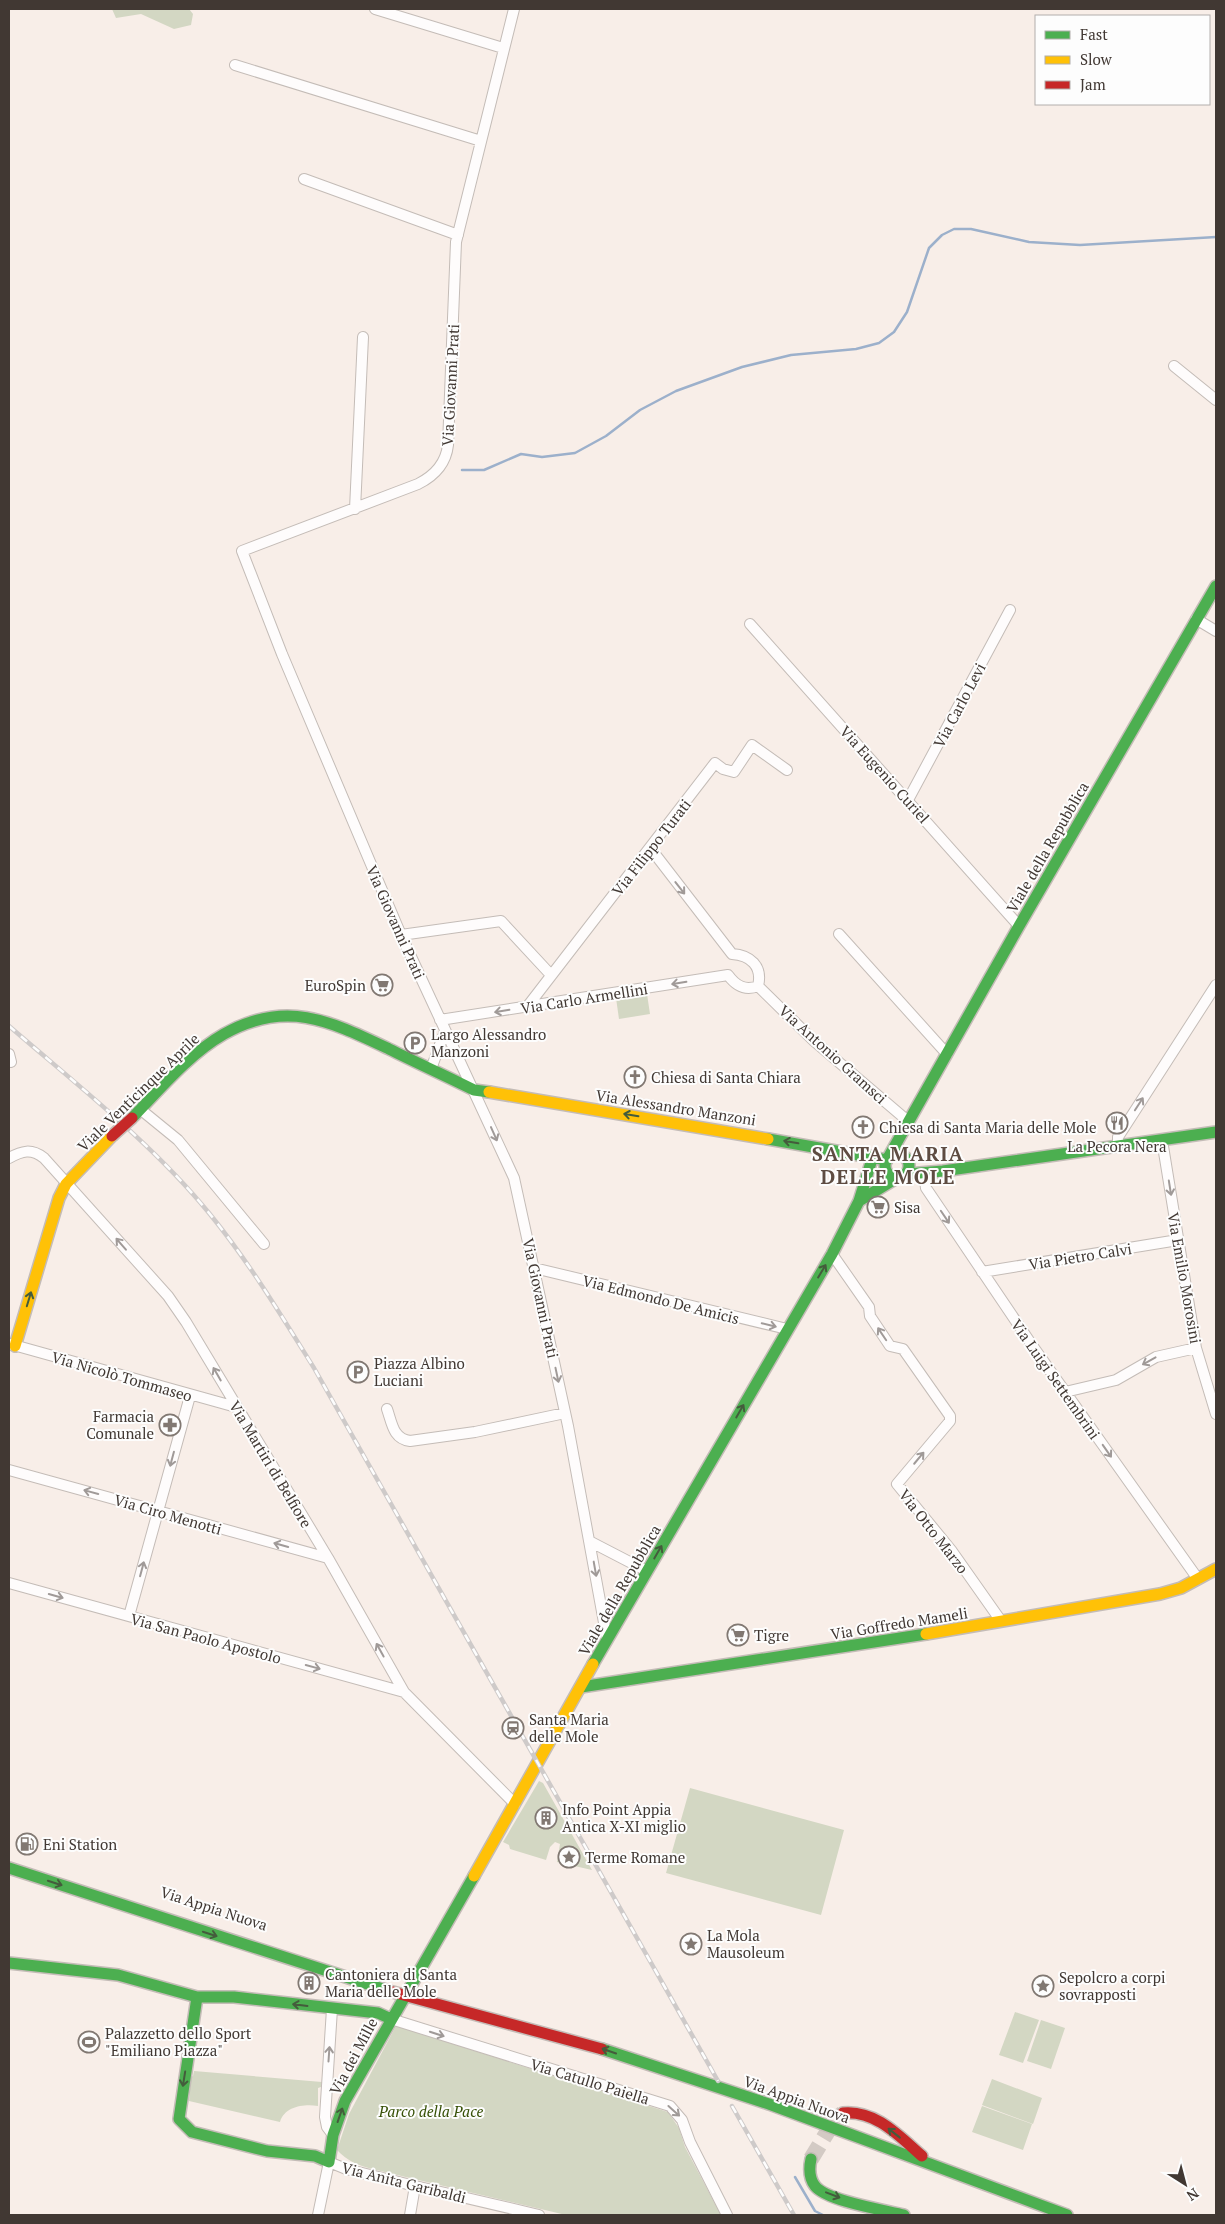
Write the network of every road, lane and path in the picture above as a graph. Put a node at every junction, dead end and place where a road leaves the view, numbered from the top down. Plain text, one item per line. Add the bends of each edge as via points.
1 (375, 9) edge
2 (514, 9) edge
3 (503, 48) junction
4 (235, 65) dead end
5 (481, 140) junction
6 (304, 179) dead end
7 (458, 235) junction
8 (363, 337) dead end
9 (1174, 366) dead end
10 (1216, 400) edge
11 (355, 509) junction
12 (1216, 586) edge
13 (1010, 610) dead end
14 (1196, 619) junction
15 (750, 624) dead end
16 (1216, 631) edge
17 (787, 770) dead end
18 (908, 800) junction
19 (650, 849) junction
20 (1019, 926) junction
21 (839, 934) dead end
22 (401, 935) junction
23 (551, 975) junction
24 (1216, 985) edge
25 (758, 986) junction
26 (527, 1007) junction
27 (440, 1020) junction
28 (445, 1031) junction
29 (947, 1054) junction
30 (431, 1069) junction
31 (474, 1090) junction
32 (140, 1109) junction
33 (908, 1124) junction
34 (1216, 1132) edge
35 (1162, 1140) junction
36 (1118, 1146) junction
37 (873, 1156) junction
38 (9, 1158) edge
39 (906, 1158) junction
40 (888, 1159) junction
41 (908, 1174) junction
42 (924, 1174) junction
43 (895, 1179) junction
44 (66, 1184) junction
45 (859, 1201) junction
46 (1178, 1240) junction
47 (264, 1244) dead end
48 (832, 1254) junction
49 (534, 1268) junction
50 (982, 1272) junction
51 (787, 1329) junction
52 (12, 1345) edge
53 (1196, 1348) junction
54 (1066, 1392) junction
55 (190, 1396) junction
56 (236, 1407) junction
57 (387, 1409) dead end
58 (565, 1413) junction
59 (1216, 1414) edge
60 (9, 1470) edge
61 (158, 1511) junction
62 (590, 1542) junction
63 (328, 1558) junction
64 (1216, 1569) edge
65 (647, 1572) junction
66 (1198, 1579) junction
67 (9, 1582) edge
68 (129, 1616) junction
69 (1000, 1621) junction
70 (608, 1639) junction
71 (581, 1687) junction
72 (404, 1692) junction
73 (514, 1804) junction
74 (9, 1856) edge
75 (9, 1868) edge
76 (9, 1963) edge
77 (406, 1994) junction
78 (197, 1997) junction
79 (332, 2009) junction
80 (378, 2013) junction
81 (390, 2019) junction
82 (512, 2024) junction
83 (843, 2113) dead end
84 (333, 2135) junction
85 (304, 2154) junction
86 (811, 2159) tunnel mouth
87 (329, 2162) junction
88 (931, 2164) junction
89 (415, 2186) junction
90 (500, 2211) edge
91 (318, 2215) edge
92 (410, 2215) edge
93 (539, 2215) edge
94 (727, 2215) edge
95 (904, 2215) edge
96 (1039, 2215) edge
97 (1066, 2215) edge

1 - 3 street
2 - 3 street, Via Giovanni Prati
3 - 5 street, Via Giovanni Prati
4 - 5 street
5 - 7 street, Via Giovanni Prati
6 - 7 street
7 - 11 street, Via Giovanni Prati via 445,457 428,479
8 - 11 street
9 - 10 street
11 - 22 street, Via Giovanni Prati via 242,551
12 - 14 street, Viale della Repubblica
13 - 18 street, Via Carlo Levi
14 - 16 street
14 - 20 street, Viale della Repubblica
15 - 18 street, Via Eugenio Curiel
17 - 19 street, Via Filippo Turati via 752,745 734,772 723,770 716,763
18 - 20 street, Via Eugenio Curiel
19 - 23 street, Via Filippo Turati
19 -> 25 street via 732,954 753,961 760,972
20 - 29 street, Viale della Repubblica
21 - 29 street
22 - 23 street via 502,921
22 - 27 street, Via Giovanni Prati
23 - 26 street, Via Filippo Turati
36 -> 24 street via 1118,1137
25 -> 26 street, Via Carlo Armellini via 741,987 728,975
25 - 33 street, Via Antonio Gramsci via 814,1041
26 -> 27 street, Via Carlo Armellini
27 - 28 street, Via Giovanni Prati
28 - 30 street
28 - 31 street, Via Giovanni Prati
29 - 33 street, Viale della Repubblica
30 - 31 street
30 - 32 street, Viale Venticinque Aprile via 319,1017 300,1014 278,1016 239,1026 207,1044
37 -> 31 street, Via Alessandro Manzoni
31 -> 49 street, Via Giovanni Prati via 514,1178
32 - 44 street, Viale Venticinque Aprile, bridge
32 - 47 street via 178,1140
33 - 39 street
33 - 40 street, Viale della Repubblica
34 - 35 street
35 - 36 street
35 -> 46 street, Via Emilio Morosini
36 - 42 street
37 - 40 street, Via Alessandro Manzoni
37 - 45 street, Viale della Repubblica
38 - 44 street, Via Martiri di Belfiore via 27,1150 38,1153
39 - 40 street via 900,1154
39 - 41 street via 910,1165
40 - 43 street via 886,1171
41 - 42 street
41 - 43 street
42 -> 50 street, Via Luigi Settembrini via 926,1188
43 - 45 street
52 -> 44 street
56 -> 44 street, Via Martiri di Belfiore via 168,1296
45 - 48 street, Viale della Repubblica
46 - 50 street, Via Pietro Calvi
46 - 53 street, Via Emilio Morosini
51 -> 48 street, Viale della Repubblica
69 -> 48 street, Via Otto Marzo via 951,1550 897,1484 950,1421 950,1416 903,1349 890,1346 870,1316 869,1306
49 -> 51 street, Via Edmondo De Amicis
49 -> 58 street, Via Giovanni Prati
50 - 54 street, Via Luigi Settembrini
65 -> 51 street, Viale della Repubblica
52 - 55 street, Via Nicolò Tommaseo
53 -> 54 street via 1156,1357 1116,1380
53 - 59 street, Via Emilio Morosini
54 -> 66 street, Via Luigi Settembrini
55 - 56 street, Via Nicolò Tommaseo
55 -> 61 street
56 - 63 street, Via Martiri di Belfiore
57 - 58 street via 402,1440 475,1432
58 - 62 street, Via Giovanni Prati
61 -> 60 street, Via Ciro Menotti
63 -> 61 street, Via Ciro Menotti
68 -> 61 street
62 - 65 street
62 -> 70 street, Via Giovanni Prati
72 -> 63 street, Via Martiri di Belfiore
64 - 66 street, Via Goffredo Mameli
65 - 70 street, Viale della Repubblica
66 - 69 street, Via Goffredo Mameli via 1170,1592
67 -> 68 street, Via San Paolo Apostolo
68 -> 72 street, Via San Paolo Apostolo
69 - 71 street, Via Goffredo Mameli
70 - 71 street, Viale della Repubblica
71 - 73 street, Viale della Repubblica
72 - 73 street, Via Martiri di Belfiore
73 - 77 street, Viale della Repubblica
74 - 77 street, Via Appia Nuova via 373,1975
75 -> 77 street, Via Appia Nuova via 368,1986
76 - 78 street via 118,1974
77 - 80 street
77 - 81 street, Via dei Mille
77 - 82 street, Via Appia Nuova
79 -> 78 street via 234,1997
78 -> 85 street via 179,2119 192,2132 267,2151
79 - 80 street
84 -> 79 street, Via dei Mille via 326,2126 325,2117
80 - 81 street
84 -> 81 street, Via dei Mille via 351,2087
81 -> 94 street, Via Catullo Paiella via 670,2106 682,2120
88 -> 82 street, Via Appia Nuova via 768,2104 609,2051
82 - 96 street, Via Appia Nuova via 597,2057 765,2111
88 -> 83 street via 892,2131 868,2116 853,2111
84 - 85 street
84 - 87 street, Via dei Mille
85 - 87 street
86 -> 95 street via 808,2171 816,2187 832,2196
87 - 89 street, Via Anita Garibaldi
87 - 91 street, Via dei Mille
88 - 97 street, Via Appia Nuova
89 - 90 street, Via Anita Garibaldi
89 - 92 street
90 - 93 street, Via Anita Garibaldi

